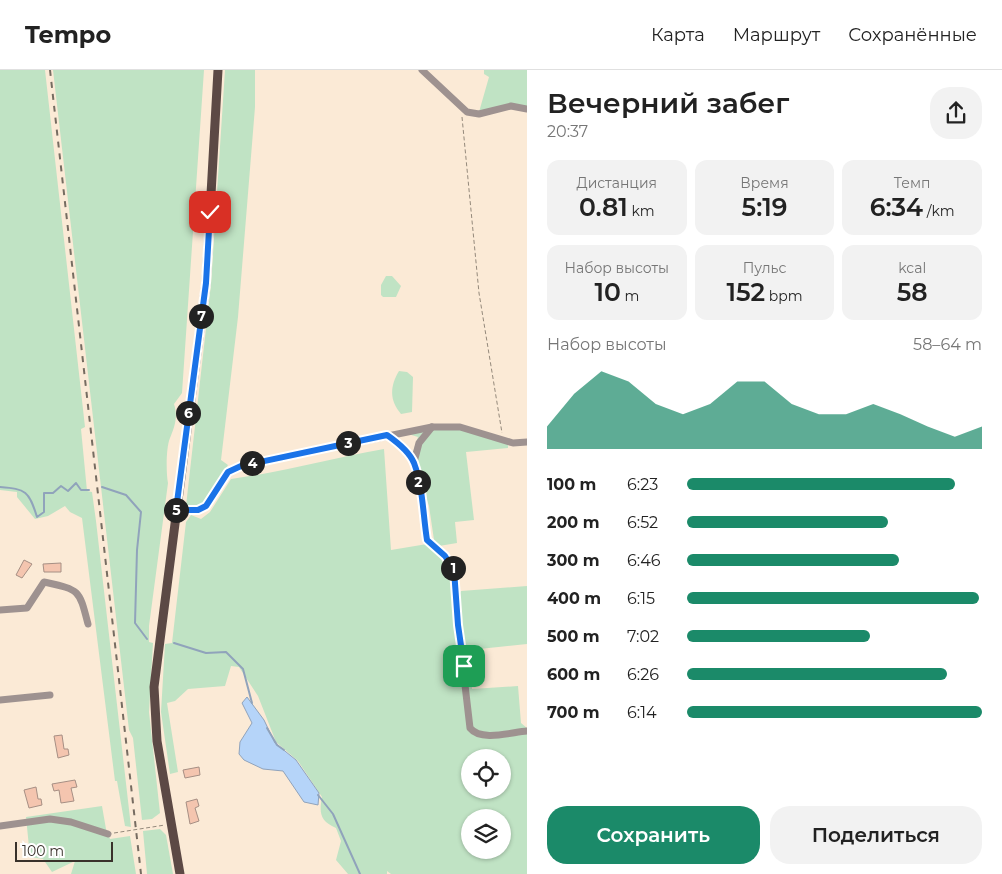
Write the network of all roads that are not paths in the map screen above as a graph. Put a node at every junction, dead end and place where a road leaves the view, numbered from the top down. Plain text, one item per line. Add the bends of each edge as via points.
1 (218, 70) edge
2 (422, 70) edge
3 (527, 109) edge
4 (432, 426) junction
5 (387, 435) junction
6 (527, 442) edge
7 (414, 462) junction
8 (176, 510) junction
9 (0, 610) edge
10 (88, 624) dead end
11 (50, 695) dead end
12 (0, 700) edge
13 (527, 731) edge
14 (0, 826) edge
15 (108, 834) road end
16 (180, 874) edge

1 - 8 main road via 206,283
2 - 3 street via 461,109 479,114 511,106
4 - 5 street
4 - 6 street via 460,427 513,443
4 - 7 street via 419,443
5 - 7 street
5 - 8 street via 241,466 228,472 206,506 198,510
7 - 13 street via 427,540 445,556 454,570 470,728 482,735
8 - 16 main road via 154,686 157,741
9 - 10 street via 27,608 44,582 70,588 81,595
11 - 12 street
14 - 15 street via 50,820 71,822

